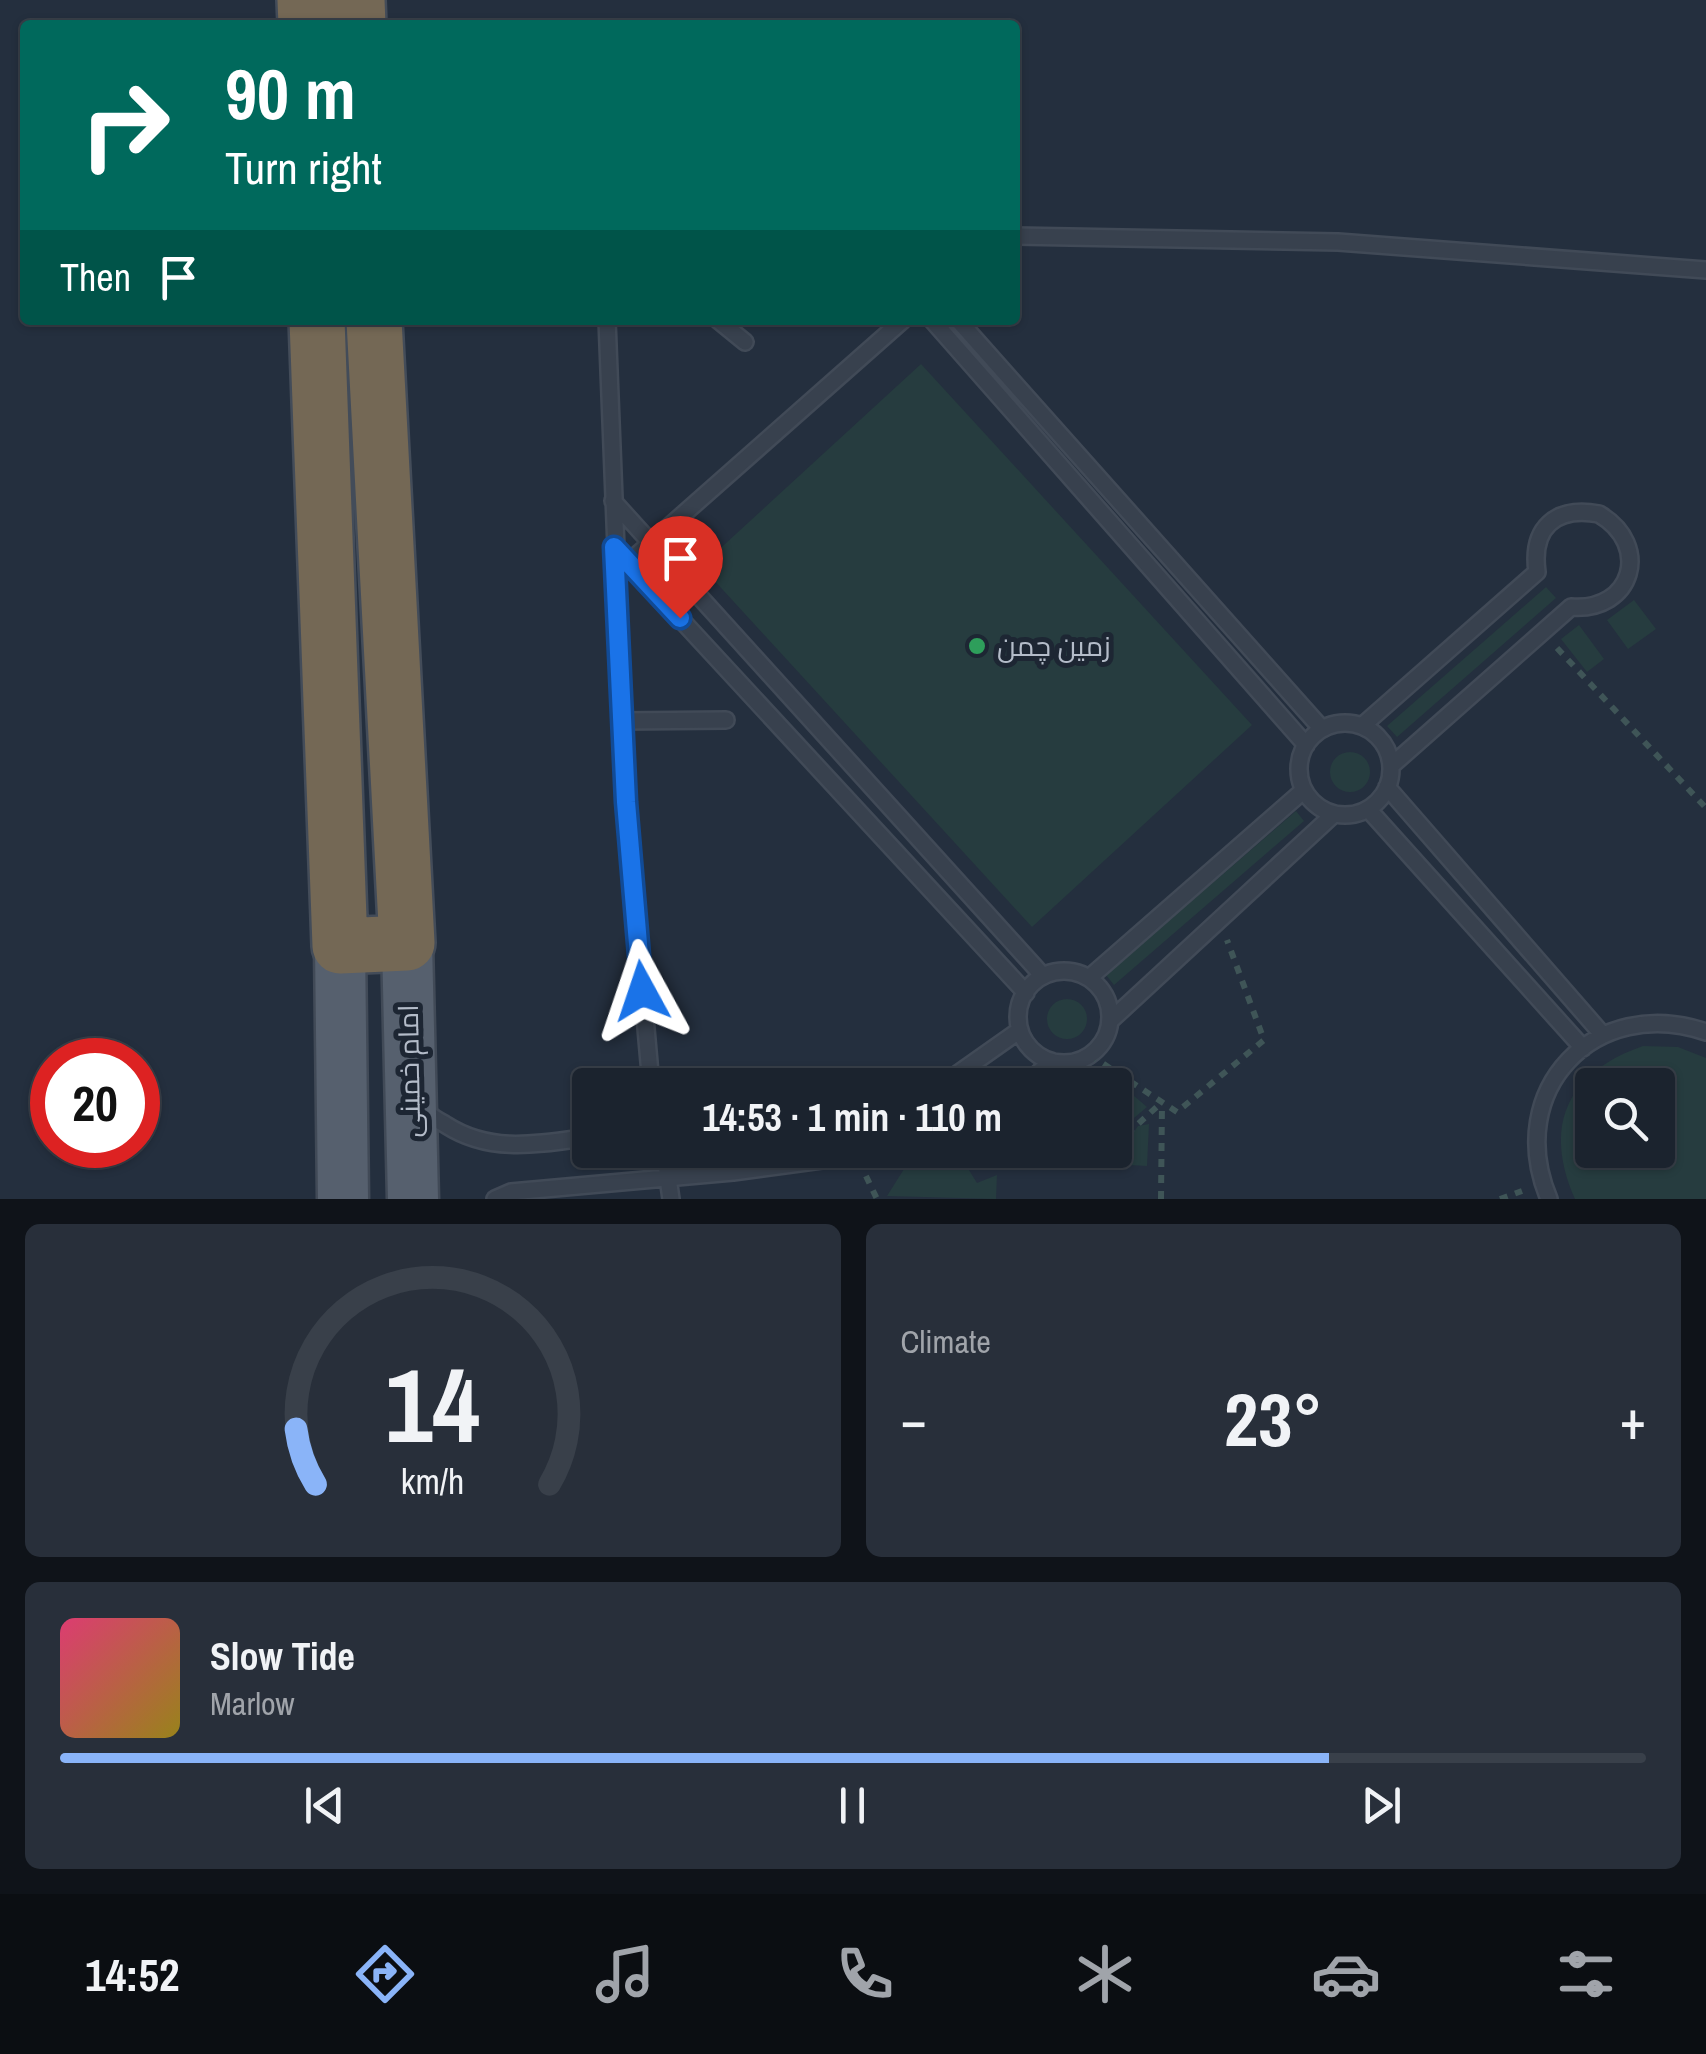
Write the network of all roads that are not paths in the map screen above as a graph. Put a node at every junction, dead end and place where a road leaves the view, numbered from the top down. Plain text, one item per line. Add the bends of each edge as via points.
1 (1020, 236) edge
2 (1706, 270) edge
3 (317, 325) edge
4 (374, 325) edge
5 (607, 325) edge
6 (724, 325) edge
7 (898, 325) edge
8 (936, 325) edge
9 (962, 325) edge
10 (745, 342) dead end
11 (613, 501) junction
12 (1122, 504) junction
13 (1106, 518) junction
14 (651, 543) junction
15 (614, 547) junction
16 (628, 562) junction
17 (1242, 639) junction
18 (1226, 654) junction
19 (726, 720) dead end
20 (622, 721) junction
21 (1362, 726) junction
22 (1322, 729) junction
23 (829, 736) junction
24 (1306, 745) junction
25 (808, 758) junction
26 (1391, 766) junction
27 (1386, 787) junction
28 (1304, 790) junction
29 (1368, 809) junction
30 (1334, 814) junction
31 (930, 846) junction
32 (910, 866) junction
33 (407, 943) junction
34 (340, 946) junction
35 (1043, 976) junction
36 (1089, 978) junction
37 (1026, 992) junction
38 (1110, 1021) junction
39 (1020, 1030) junction
40 (1706, 1032) edge
41 (1602, 1034) junction
42 (1583, 1048) junction
43 (1051, 1062) junction
44 (650, 1068) edge
45 (966, 1068) edge
46 (1044, 1068) edge
47 (408, 1069) junction
48 (572, 1139) edge
49 (667, 1168) edge
50 (733, 1168) edge
51 (763, 1168) edge
52 (734, 1172) junction
53 (669, 1178) junction
54 (342, 1199) edge
55 (413, 1199) edge
56 (494, 1199) edge
57 (670, 1199) edge
58 (1548, 1199) edge

1 - 2 lane via 1338,242
3 - 34 highway
4 - 33 highway
5 - 11 lane
6 - 10 lane
7 - 14 lane
8 - 13 lane
9 - 12 lane
11 - 14 lane
11 - 15 lane
12 - 13 lane
12 - 17 lane
13 - 18 lane
14 - 16 lane
14 - 23 lane
15 - 16 lane
15 - 20 lane
16 - 25 lane
17 - 18 lane
17 - 22 lane
18 - 24 lane
19 - 20 lane
20 - 44 lane
21 - 22 lane
21 - 26 lane via 1382,742
21 - 26 lane via 1536,572 1534,549 1551,522 1582,510 1614,522 1630,551 1624,585 1602,605 1571,608
22 - 24 lane
23 - 25 lane
23 - 31 lane
24 - 28 lane via 1299,763
25 - 32 lane
26 - 27 lane
27 - 29 lane
27 - 41 lane
28 - 30 lane
28 - 36 lane
29 - 30 lane
29 - 42 lane
30 - 38 lane
31 - 32 lane
31 - 35 lane
32 - 37 lane
33 - 34 highway
33 - 47 main road, امام خمینی
34 - 54 main road
35 - 36 lane via 1074,972
35 - 37 lane
36 - 38 lane via 1106,997
37 - 39 lane
38 - 43 lane via 1090,1055
39 - 43 lane via 1037,1055
39 - 45 lane
40 - 41 lane via 1677,1022 1639,1022
41 - 42 lane
42 - 58 lane via 1548,1088 1535,1129 1537,1172
43 - 46 lane
47 - 48 lane via 427,1114 468,1140 532,1145
47 - 55 main road, امام خمینی
49 - 53 lane
50 - 52 lane
51 - 52 lane
52 - 53 lane
53 - 56 lane
53 - 57 lane

